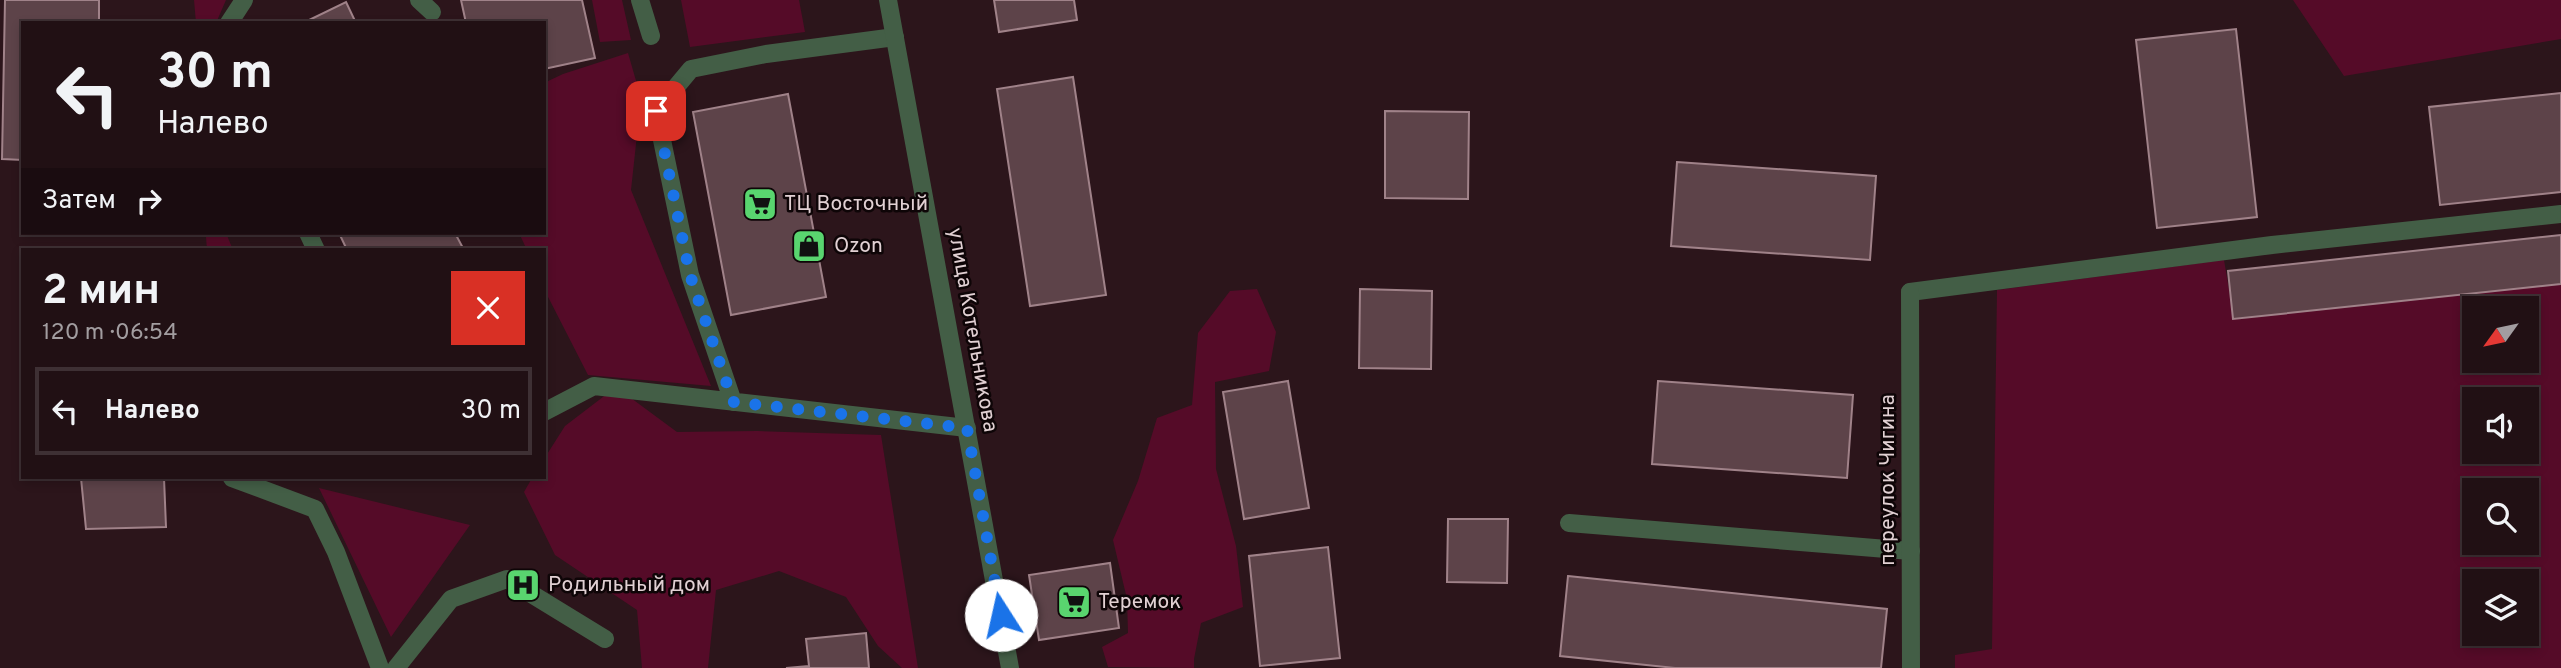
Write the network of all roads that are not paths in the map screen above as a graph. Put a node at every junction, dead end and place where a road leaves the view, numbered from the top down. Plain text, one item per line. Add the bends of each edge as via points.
1 (244, 0) edge
2 (640, 0) edge
3 (888, 0) edge
4 (230, 21) edge
5 (650, 36) dead end
6 (895, 37) junction
7 (2561, 214) edge
8 (733, 402) junction
9 (546, 411) edge
10 (967, 428) junction
11 (235, 479) edge
12 (1569, 523) dead end
13 (1911, 551) junction
14 (605, 639) dead end
15 (380, 668) edge
16 (396, 668) edge
17 (1010, 668) edge
18 (1911, 668) edge

1 - 4 street
2 - 5 street
3 - 6 street, улица Котельникова
6 - 8 street via 691,69 656,111 690,275
6 - 10 street, улица Котельникова
7 - 13 street, переулок Чигина via 2272,245 1910,292
8 - 9 street via 594,386
8 - 10 street
10 - 17 street, улица Котельникова
11 - 15 street via 315,509
12 - 13 street
13 - 18 street, переулок Чигина
14 - 16 street via 507,579 451,599

